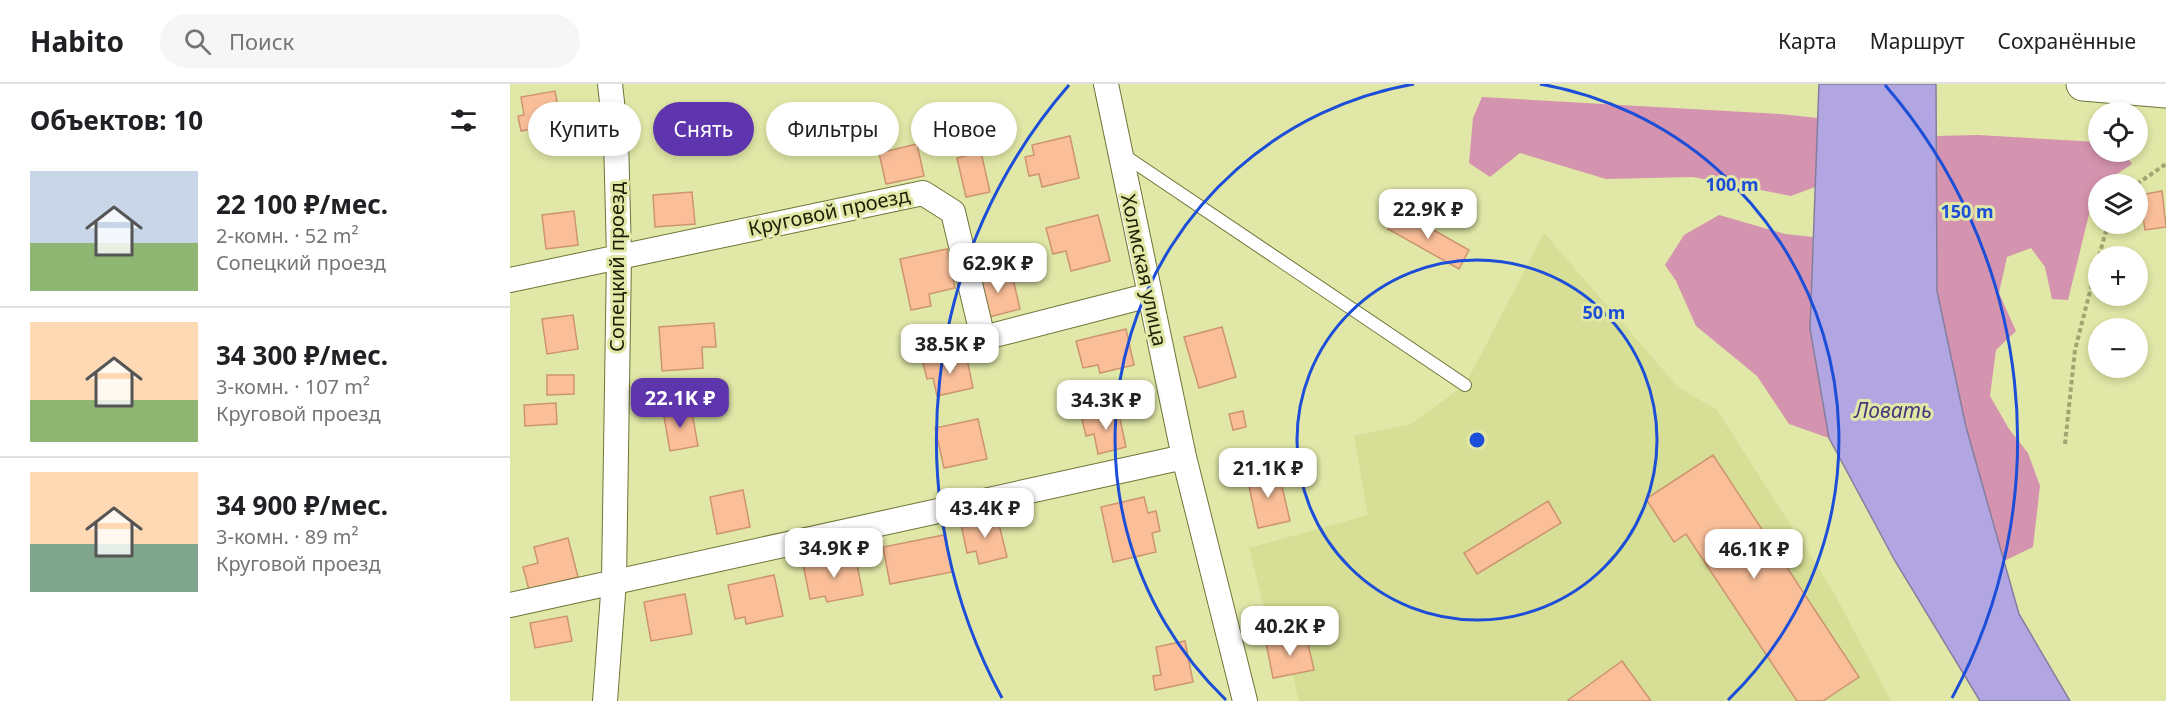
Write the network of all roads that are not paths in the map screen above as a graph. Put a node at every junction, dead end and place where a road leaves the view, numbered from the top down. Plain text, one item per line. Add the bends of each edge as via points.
1 (610, 84) edge
2 (1106, 84) edge
3 (2083, 84) edge
4 (2122, 86) edge
5 (2166, 91) edge
6 (1119, 152) junction
7 (619, 256) junction
8 (510, 280) edge
9 (1150, 295) junction
10 (1465, 385) dead end
11 (1184, 457) junction
12 (614, 581) junction
13 (510, 605) edge
14 (605, 701) edge
15 (1245, 701) edge

1 - 7 street, Сопецкий проезд via 616,138
2 - 6 street, Холмская улица
3 - 4 main road
4 - 5 main road
6 - 9 street, Холмская улица
6 - 10 lane
7 - 8 street, Круговой проезд
7 - 9 street, Круговой проезд via 923,193 953,212 983,338
7 - 12 street, Сопецкий проезд
9 - 11 street, Холмская улица
11 - 12 street
11 - 15 street, Холмская улица
12 - 13 street
12 - 14 street, Сопецкий проезд

